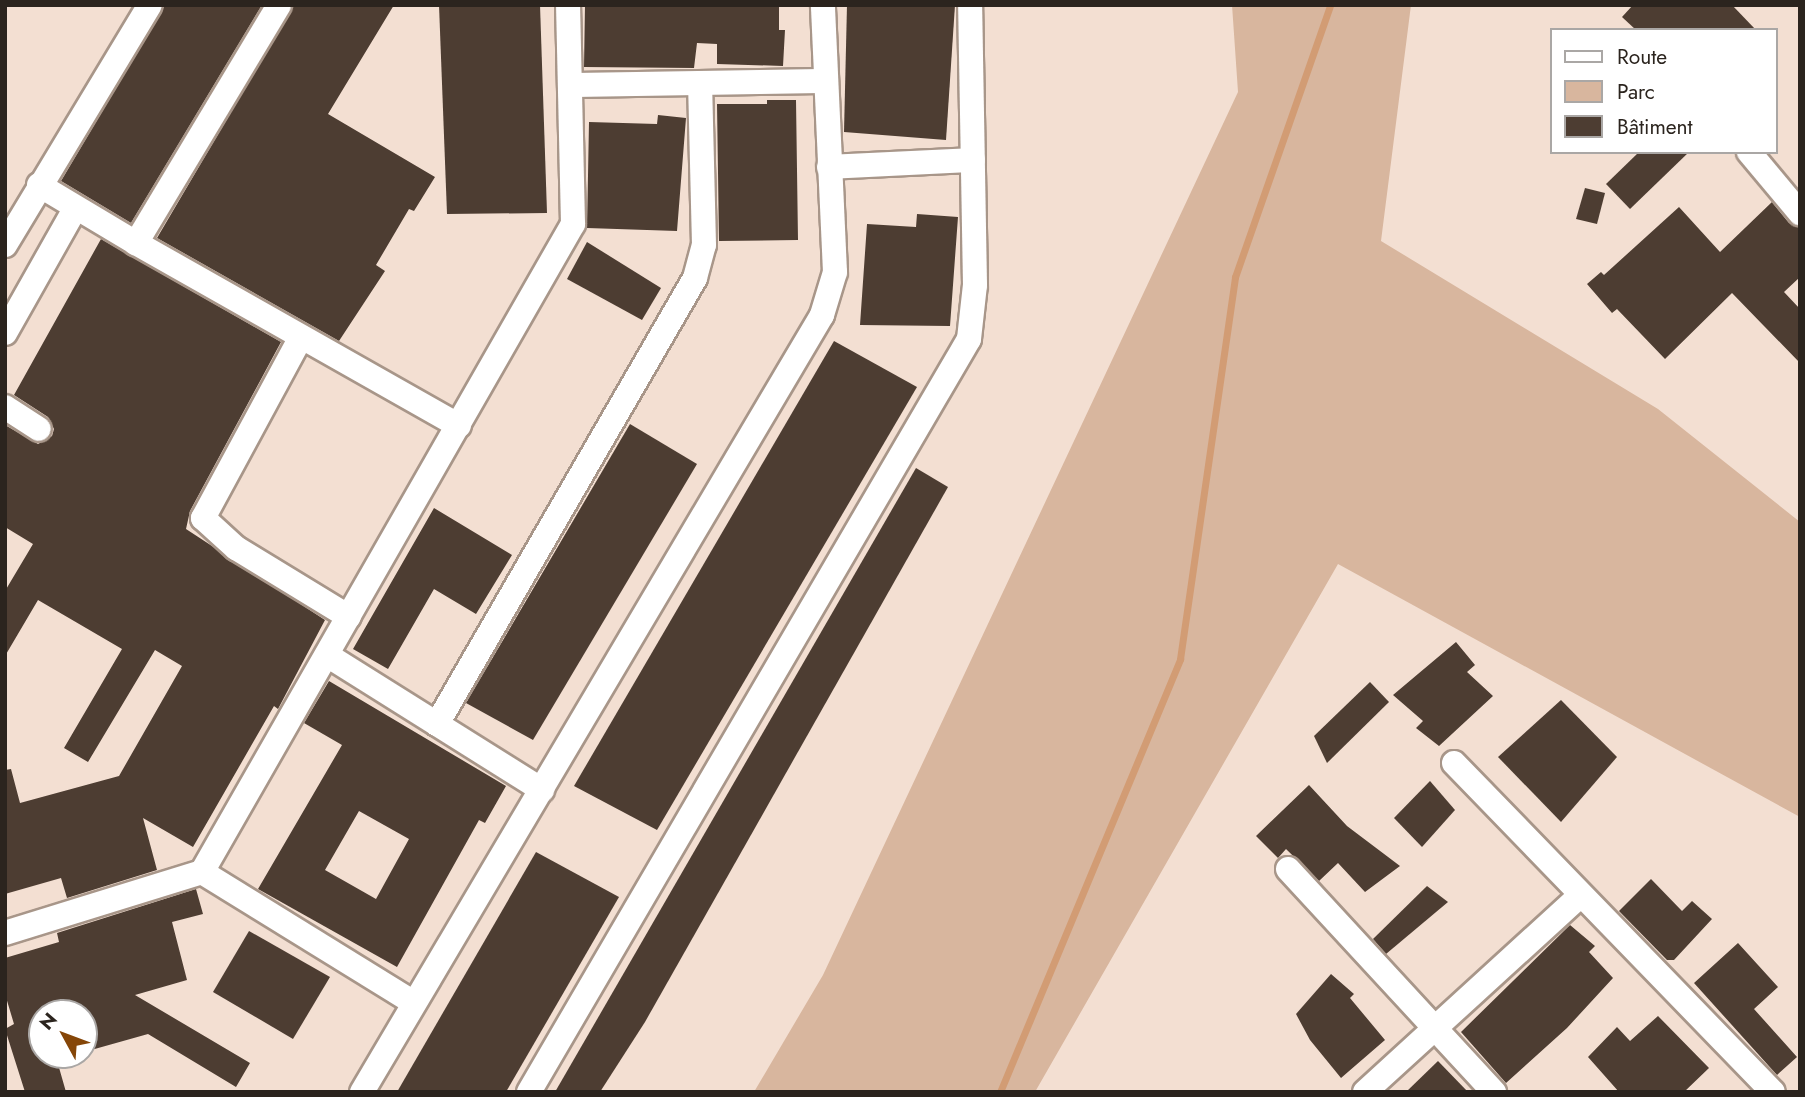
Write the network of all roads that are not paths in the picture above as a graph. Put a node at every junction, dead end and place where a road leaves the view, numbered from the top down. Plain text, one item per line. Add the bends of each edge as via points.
1 (150, 5) edge
2 (279, 5) edge
3 (568, 5) edge
4 (823, 5) edge
5 (970, 5) edge
6 (825, 81) junction
7 (700, 83) junction
8 (571, 85) junction
9 (1751, 154) edge
10 (973, 160) junction
11 (830, 167) junction
12 (39, 184) junction
13 (75, 209) junction
14 (1800, 213) edge
15 (136, 243) junction
16 (5, 245) edge
17 (5, 333) edge
18 (301, 337) junction
19 (5, 407) edge
20 (459, 426) junction
21 (39, 429) dead end
22 (349, 617) junction
23 (327, 654) junction
24 (438, 724) junction
25 (1454, 763) dead end
26 (542, 790) junction
27 (1288, 869) dead end
28 (202, 872) junction
29 (1581, 895) junction
30 (5, 933) edge
31 (414, 1003) junction
32 (1435, 1031) junction
33 (362, 1092) edge
34 (529, 1092) edge
35 (1365, 1092) edge
36 (1494, 1092) edge
37 (1773, 1092) edge

1 - 12 street
2 - 15 street
3 - 8 street
4 - 6 street
5 - 10 street
6 - 7 street
6 - 11 street
7 - 8 street
7 - 24 street via 704,245 695,278
8 - 20 street via 573,224
9 - 14 street
10 - 11 street
10 - 34 street via 975,285 969,338
11 - 26 street via 835,272 822,315
12 - 13 street
12 - 16 street
13 - 15 street
13 - 17 street
15 - 18 street
18 - 20 street
18 - 22 street via 203,518 236,548
19 - 21 street
20 - 22 street
22 - 23 street
23 - 24 street
23 - 28 street
24 - 26 street
25 - 29 street
26 - 31 street
27 - 32 street
28 - 30 street
28 - 31 street
29 - 32 street
29 - 37 street
31 - 33 street
32 - 35 street
32 - 36 street

